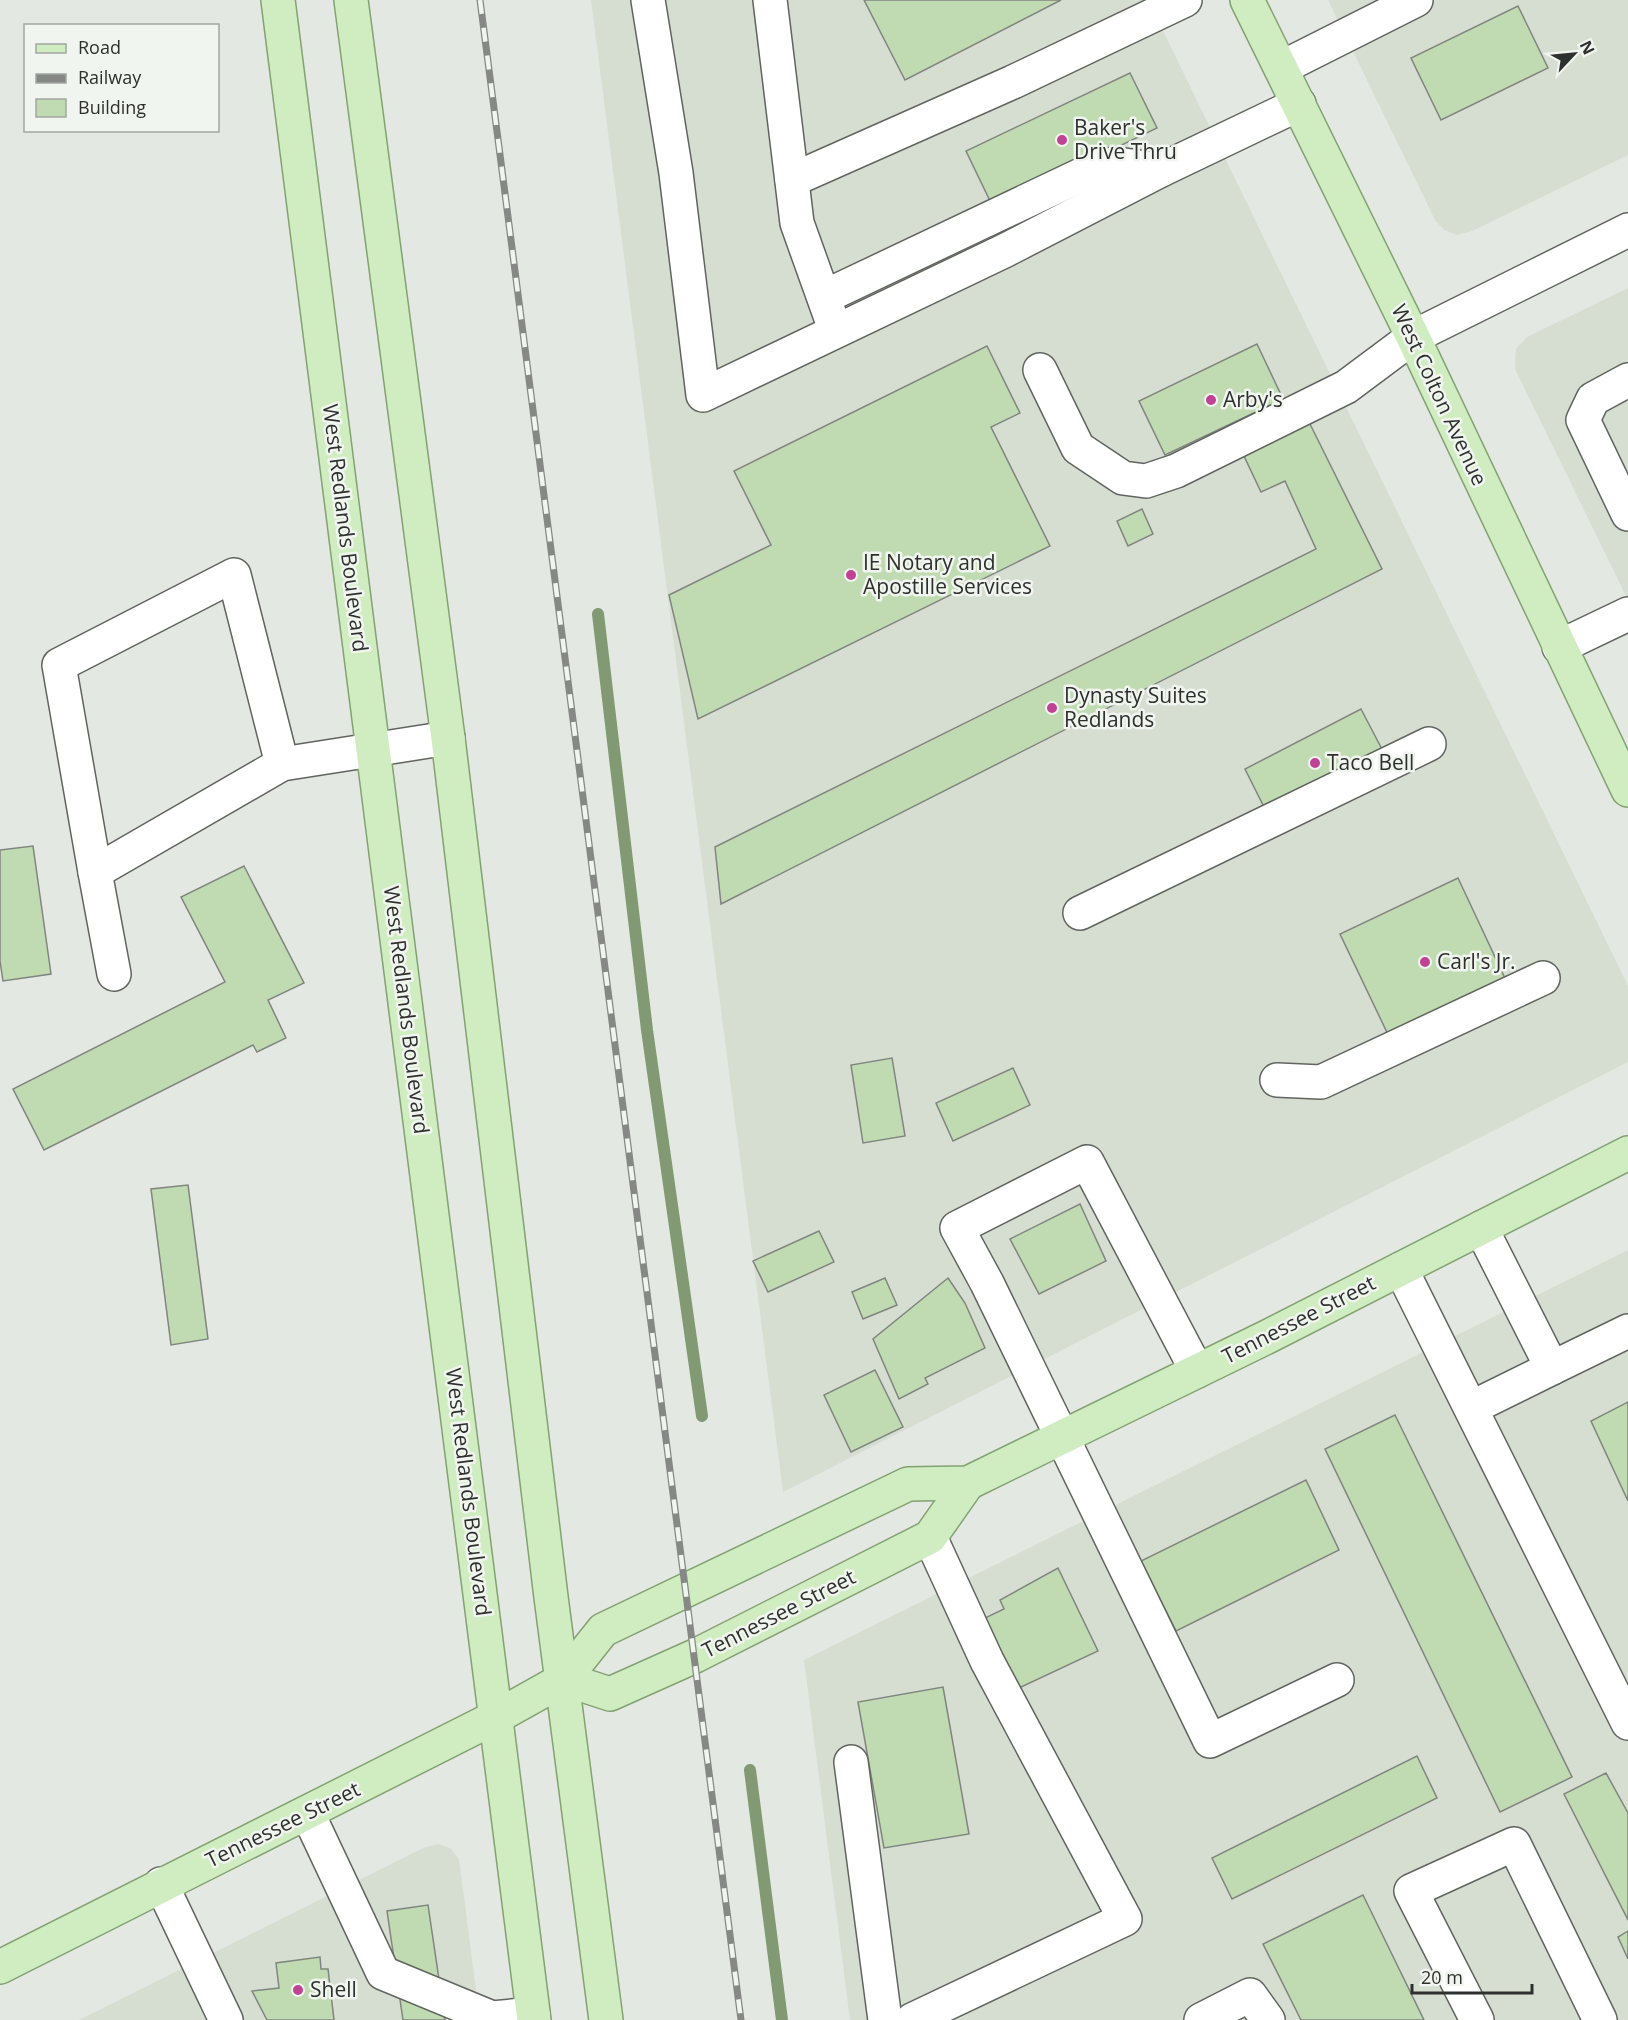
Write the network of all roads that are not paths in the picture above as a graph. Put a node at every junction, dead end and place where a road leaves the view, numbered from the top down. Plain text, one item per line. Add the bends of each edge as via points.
1 (278, 0) edge
2 (351, 0) edge
3 (648, 0) edge
4 (770, 0) edge
5 (1185, 0) edge
6 (1247, 0) edge
7 (1416, 0) edge
8 (1281, 68) junction
9 (1299, 104) junction
10 (1161, 170) junction
11 (792, 180) junction
12 (1628, 230) edge
13 (824, 297) junction
14 (836, 331) junction
15 (1413, 337) junction
16 (1040, 370) dead end
17 (1628, 380) edge
18 (1628, 514) edge
19 (1628, 614) edge
20 (1559, 647) junction
21 (448, 738) junction
22 (1429, 744) dead end
23 (373, 749) junction
24 (282, 764) junction
25 (1628, 790) edge
26 (95, 872) junction
27 (1080, 913) dead end
28 (114, 974) dead end
29 (1543, 978) dead end
30 (1277, 1080) dead end
31 (1628, 1154) edge
32 (1481, 1228) junction
33 (1401, 1269) junction
34 (1628, 1331) edge
35 (1552, 1368) junction
36 (1197, 1371) junction
37 (1471, 1408) junction
38 (1063, 1439) junction
39 (968, 1484) junction
40 (930, 1538) junction
41 (564, 1679) junction
42 (1337, 1680) dead end
43 (496, 1718) junction
44 (1628, 1723) edge
45 (851, 1762) dead end
46 (308, 1814) junction
47 (161, 1884) junction
48 (0, 1967) edge
49 (1259, 2008) edge
50 (533, 2017) edge
51 (226, 2020) edge
52 (606, 2020) edge
53 (885, 2020) edge
54 (912, 2020) edge
55 (1201, 2020) edge
56 (1477, 2020) edge
57 (1600, 2020) edge

1 - 23 main road, West Redlands Boulevard
2 - 21 main road
3 - 14 street via 676,173 703,395
4 - 11 street
5 - 11 street
6 - 8 main road, West Colton Avenue
7 - 8 street
8 - 9 main road, West Colton Avenue
9 - 10 street
9 - 15 main road, West Colton Avenue
10 - 13 street via 1117,164 1100,166
10 - 14 street
11 - 13 street via 797,223
12 - 15 street
13 - 14 street
15 - 16 street via 1346,387 1176,471 1146,481 1123,478 1078,448
15 - 20 main road, West Colton Avenue
17 - 18 street via 1593,399 1583,420
19 - 20 street
20 - 25 main road, West Colton Avenue
21 - 23 street
21 - 41 main road
22 - 27 street
23 - 24 street
23 - 43 main road, West Redlands Boulevard
24 - 26 street
24 - 26 street via 234,575 60,665
26 - 28 street
29 - 30 street via 1321,1082
31 - 32 main road, Tennessee Street
32 - 33 main road, Tennessee Street
32 - 35 street
33 - 36 main road, Tennessee Street
33 - 37 street
34 - 35 street
35 - 37 street
36 - 38 main road, Tennessee Street
36 - 38 street via 1087,1162 957,1228
37 - 44 street
38 - 39 main road, Tennessee Street
38 - 42 street via 1210,1741
39 - 40 main road, Tennessee Street
39 - 41 main road, Tennessee Street via 908,1485 603,1629
40 - 41 main road, Tennessee Street via 695,1656 610,1694
40 - 54 street via 987,1661 1125,1919
41 - 43 main road, Tennessee Street
41 - 52 main road
43 - 46 main road, Tennessee Street
43 - 50 main road, West Redlands Boulevard
45 - 53 street
46 - 47 main road, Tennessee Street
46 - 50 street via 383,1973 492,2018
47 - 48 main road, Tennessee Street
47 - 51 street
49 - 55 street
56 - 57 street via 1412,1891 1514,1844

